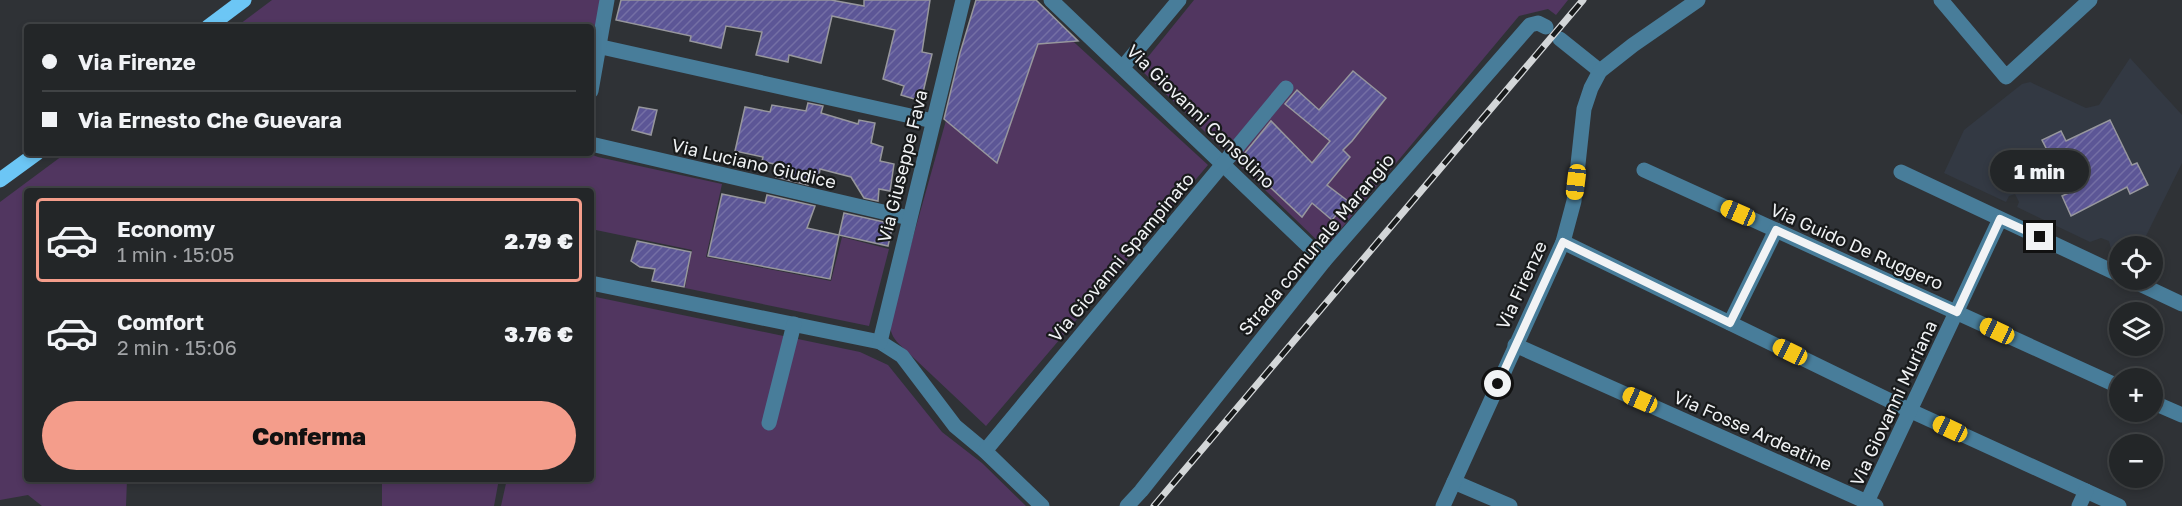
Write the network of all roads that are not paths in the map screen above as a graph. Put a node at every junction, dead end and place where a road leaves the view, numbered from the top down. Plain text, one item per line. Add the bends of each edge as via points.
1 (244, 0) edge
2 (607, 0) edge
3 (963, 0) edge
4 (1051, 0) edge
5 (1179, 0) edge
6 (1698, 0) edge
7 (1941, 0) edge
8 (2090, 0) edge
9 (212, 24) edge
10 (1545, 27) dead end
11 (1560, 39) dead end
12 (597, 46) junction
13 (1123, 67) junction
14 (594, 68) edge
15 (1600, 71) junction
16 (1286, 88) dead end
17 (933, 122) junction
18 (594, 145) edge
19 (33, 156) edge
20 (1223, 164) junction
21 (1644, 170) dead end
22 (1901, 172) dead end
23 (0, 180) edge
24 (909, 218) junction
25 (2000, 219) junction
26 (1776, 230) junction
27 (1563, 242) junction
28 (1324, 261) junction
29 (2109, 270) edge
30 (594, 285) edge
31 (2152, 290) edge
32 (2182, 304) edge
33 (1957, 312) junction
34 (1730, 323) junction
35 (794, 324) junction
36 (880, 342) junction
37 (1515, 345) junction
38 (2109, 382) edge
39 (2163, 407) edge
40 (1911, 411) junction
41 (2182, 416) edge
42 (769, 423) dead end
43 (986, 451) junction
44 (1454, 482) junction
45 (2086, 491) junction
46 (1870, 505) edge
47 (1042, 506) edge
48 (1127, 506) edge
49 (1443, 506) edge
50 (1510, 506) edge
51 (2079, 506) edge
52 (2119, 506) edge

1 - 9 main road
2 - 12 street
3 - 17 street, Via Giuseppe Fava
4 - 13 street, Via Giovanni Consolino
5 - 13 street
6 - 15 street
7 - 8 street via 2006,77
10 - 28 street, Strada comunale Marangio via 1538,23 1530,25
11 - 15 street
12 - 14 street
12 - 17 street
13 - 20 street, Via Giovanni Consolino
15 - 27 street, Via Firenze via 1584,109 1574,201
16 - 20 street, Via Giovanni Spampinato
17 - 24 street, Via Giuseppe Fava
18 - 24 street, Via Luciano Giudice
19 - 23 main road
20 - 28 street, Via Giovanni Consolino
20 - 43 street, Via Giovanni Spampinato
21 - 26 street, Via Guido De Ruggero
22 - 25 street
24 - 36 street, Via Giuseppe Fava
25 - 29 street
25 - 33 street, Via Giovanni Muriana
26 - 33 street, Via Guido De Ruggero
26 - 34 street
27 - 34 street
27 - 37 street, Via Firenze
28 - 48 street, Strada comunale Marangio
30 - 35 street
31 - 32 street
33 - 38 street, Via Guido De Ruggero
33 - 40 street, Via Giovanni Muriana
34 - 40 street
35 - 36 street
35 - 42 street
36 - 43 street via 902,356 955,426
37 - 44 street, Via Firenze
37 - 46 street, Via Fosse Ardeatine
39 - 41 street
40 - 45 street
40 - 46 street, Via Giovanni Muriana
43 - 47 street
44 - 49 street, Via Firenze
44 - 50 street
45 - 51 street
45 - 52 street

